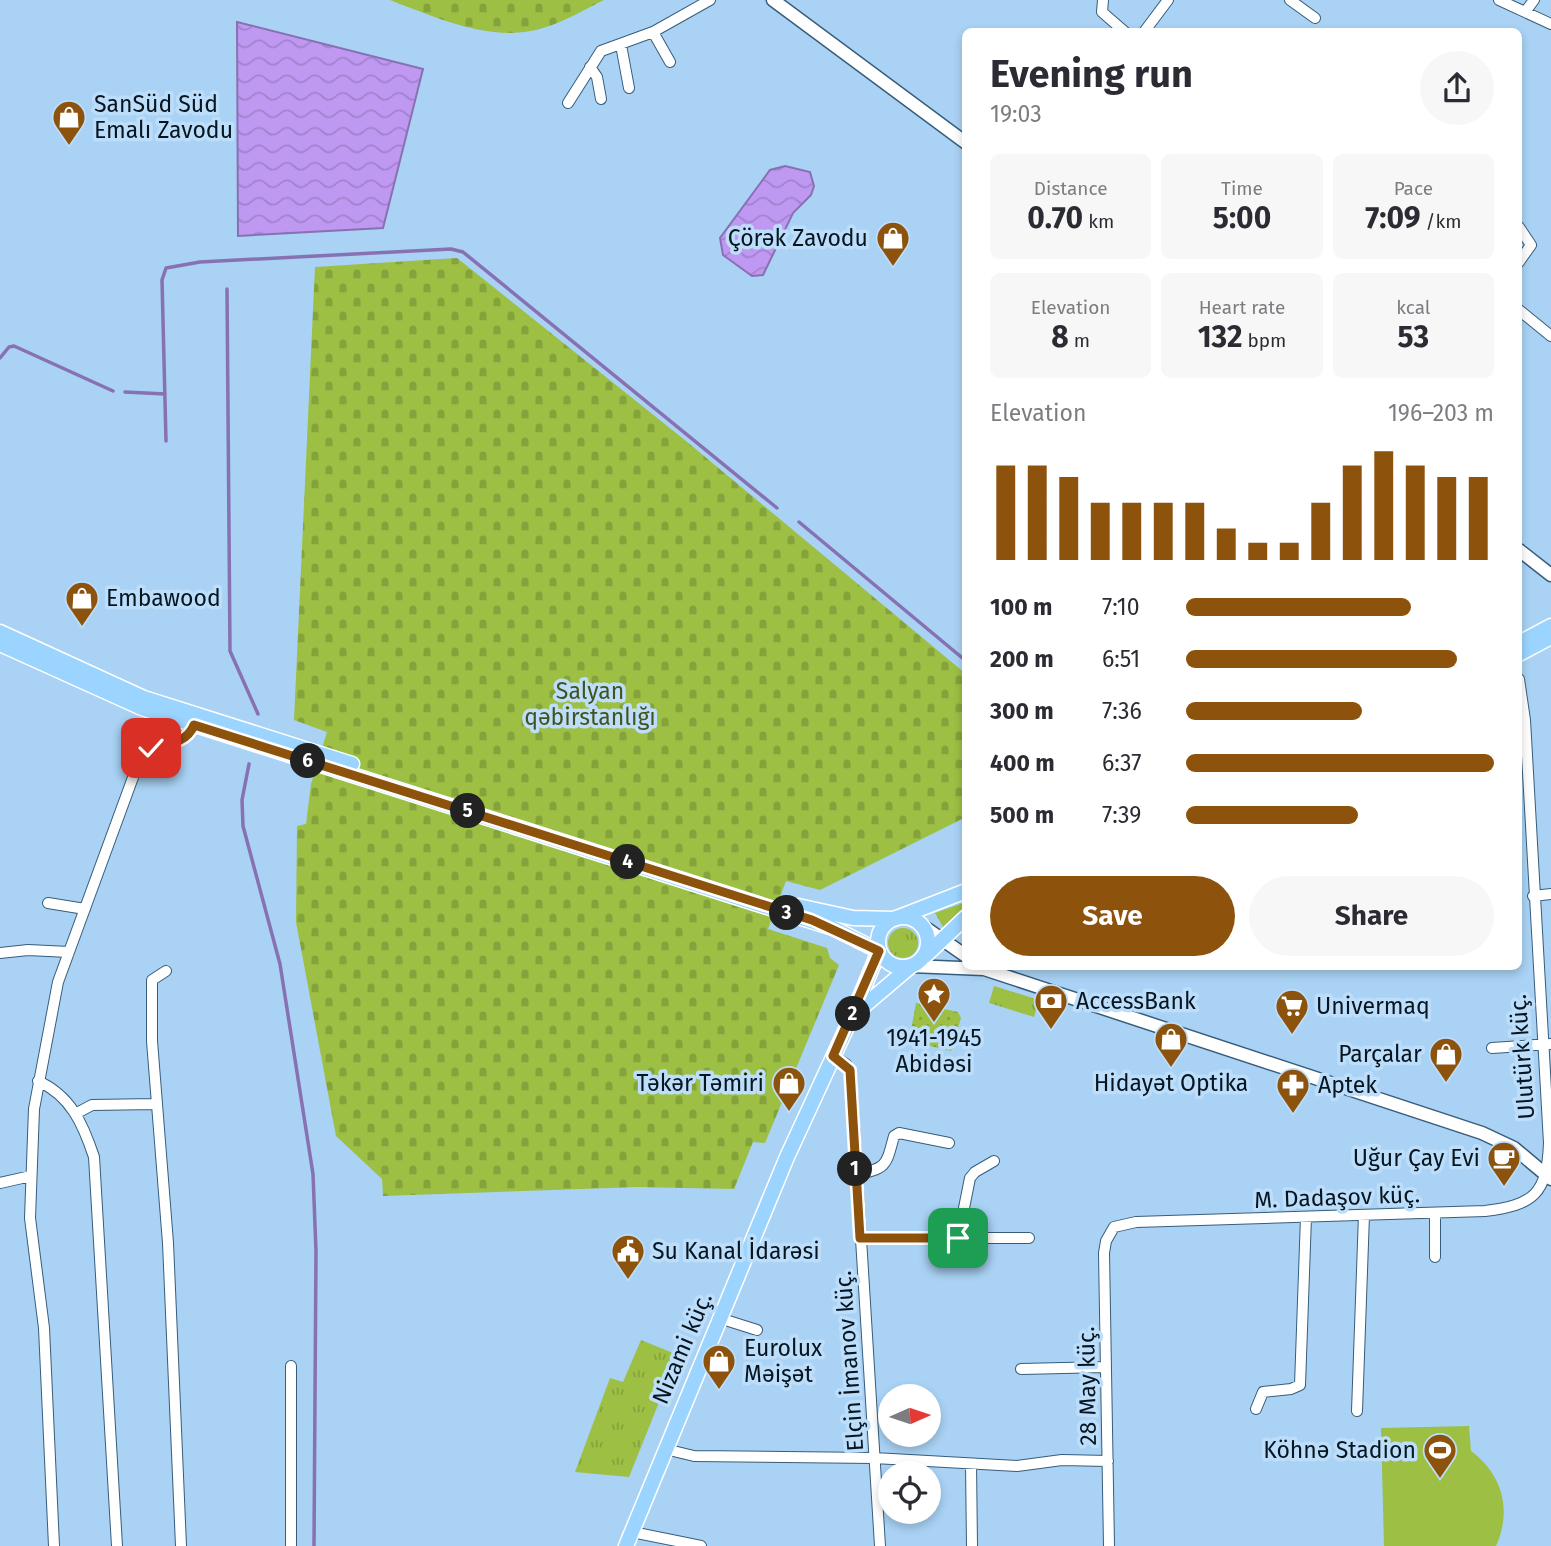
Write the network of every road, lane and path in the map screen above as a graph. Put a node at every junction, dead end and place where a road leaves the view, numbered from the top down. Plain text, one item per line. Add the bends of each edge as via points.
1 (710, 0) edge
2 (774, 0) edge
3 (1103, 0) edge
4 (1168, 0) edge
5 (1290, 0) edge
6 (1499, 0) edge
7 (1534, 0) edge
8 (1525, 12) junction
9 (1315, 18) dead end
10 (1551, 24) edge
11 (1120, 28) edge
12 (1147, 28) edge
13 (653, 32) junction
14 (621, 45) junction
15 (670, 62) dead end
16 (590, 67) junction
17 (629, 88) dead end
18 (601, 99) dead end
19 (568, 103) dead end
20 (962, 140) edge
21 (1522, 232) edge
22 (1522, 258) edge
23 (1522, 312) edge
24 (1551, 336) edge
25 (1522, 552) edge
26 (1551, 575) edge
27 (1551, 626) edge
28 (0, 632) edge
29 (1551, 637) edge
30 (1522, 641) edge
31 (0, 644) edge
32 (1522, 652) edge
33 (1522, 700) edge
34 (196, 720) junction
35 (962, 893) edge
36 (1551, 894) edge
37 (1533, 895) junction
38 (48, 903) dead end
39 (85, 909) junction
40 (894, 919) junction
41 (962, 920) edge
42 (917, 922) junction
43 (942, 939) junction
44 (879, 951) junction
45 (69, 952) junction
46 (0, 953) edge
47 (962, 953) edge
48 (923, 957) junction
49 (911, 966) junction
50 (962, 967) edge
51 (991, 970) edge
52 (166, 971) dead end
53 (852, 1016) junction
54 (1547, 1044) edge
55 (1492, 1048) dead end
56 (833, 1056) junction
57 (38, 1081) junction
58 (155, 1104) junction
59 (77, 1113) junction
60 (948, 1143) dead end
61 (994, 1161) dead end
62 (856, 1175) junction
63 (31, 1176) junction
64 (1548, 1176) edge
65 (0, 1183) edge
66 (1435, 1213) junction
67 (1364, 1215) junction
68 (1306, 1217) junction
69 (1114, 1227) joint
70 (860, 1238) junction
71 (958, 1238) junction
72 (1029, 1238) dead end
73 (1435, 1256) dead end
74 (719, 1318) junction
75 (757, 1330) dead end
76 (291, 1366) dead end
77 (1106, 1367) junction
78 (1021, 1369) dead end
79 (1256, 1409) dead end
80 (1357, 1411) dead end
81 (665, 1449) junction
82 (874, 1458) junction
83 (1108, 1461) junction
84 (971, 1464) junction
85 (632, 1531) junction
86 (54, 1546) edge
87 (117, 1546) edge
88 (181, 1546) edge
89 (291, 1546) edge
90 (626, 1546) edge
91 (701, 1546) edge
92 (880, 1546) edge
93 (972, 1546) edge
94 (1109, 1546) edge

1 - 13 street
2 - 20 street
3 - 11 street via 1102,12
4 - 12 street
5 - 9 street
6 - 8 street
7 - 8 street
8 - 10 street
13 - 14 street
13 - 15 street
14 - 16 street via 601,51
14 - 17 street
16 - 18 street
16 - 19 street
21 - 22 street via 1531,245
23 - 24 street
25 - 26 street
27 - 30 main road
28 - 34 main road
29 - 32 main road
31 - 34 main road via 124,702
33 - 37 street, Ulutürk küç.
34 - 39 street via 190,734 175,743 144,751
34 - 40 main road via 813,911
34 - 44 main road via 812,920
35 - 40 main road
36 - 37 street
37 - 54 street, Ulutürk küç.
38 - 39 street
39 - 45 street
40 - 42 main road
40 - 44 main road via 882,928
41 - 43 main road
42 - 43 street
42 - 48 main road via 928,942
43 - 47 street
43 - 48 main road
44 - 49 main road via 889,963
44 - 53 main road, Nizami küç.
45 - 46 street
45 - 57 street via 58,982
48 - 49 main road
49 - 50 street
49 - 53 main road
51 - 64 street via 1482,1133 1514,1148
52 - 58 street via 152,980
53 - 56 main road, Nizami küç.
54 - 55 street
54 - 64 street, Ulutürk küç.
56 - 62 street, Elçin İmanov küç. via 850,1070
56 - 74 main road, Nizami küç.
57 - 59 street via 54,1089
57 - 63 street
58 - 59 street via 92,1105
58 - 88 street via 168,1242
59 - 87 street via 96,1165
60 - 62 street via 899,1133 880,1170
61 - 71 street via 970,1178
62 - 70 street, Elçin İmanov küç.
63 - 65 street
63 - 86 street via 34,1260 44,1328
64 - 66 street, M. Dadaşov küç. via 1520,1206
66 - 67 street, M. Dadaşov küç.
66 - 73 street
67 - 68 street, M. Dadaşov küç.
67 - 80 street
68 - 69 street, M. Dadaşov küç. via 1136,1222
68 - 79 street via 1300,1385 1263,1392
69 - 77 street, 28 May küç. via 1104,1253
70 - 71 street
70 - 82 street, Elçin İmanov küç.
71 - 72 street
74 - 75 street
74 - 81 main road, Nizami küç.
76 - 89 street
77 - 78 street
77 - 83 street, 28 May küç.
81 - 82 street via 694,1456
81 - 85 main road, Nizami küç.
82 - 84 street
82 - 92 street, Elçin İmanov küç.
83 - 84 street
83 - 94 street, 28 May küç.
84 - 93 street
85 - 90 main road, Nizami küç.
85 - 91 street

